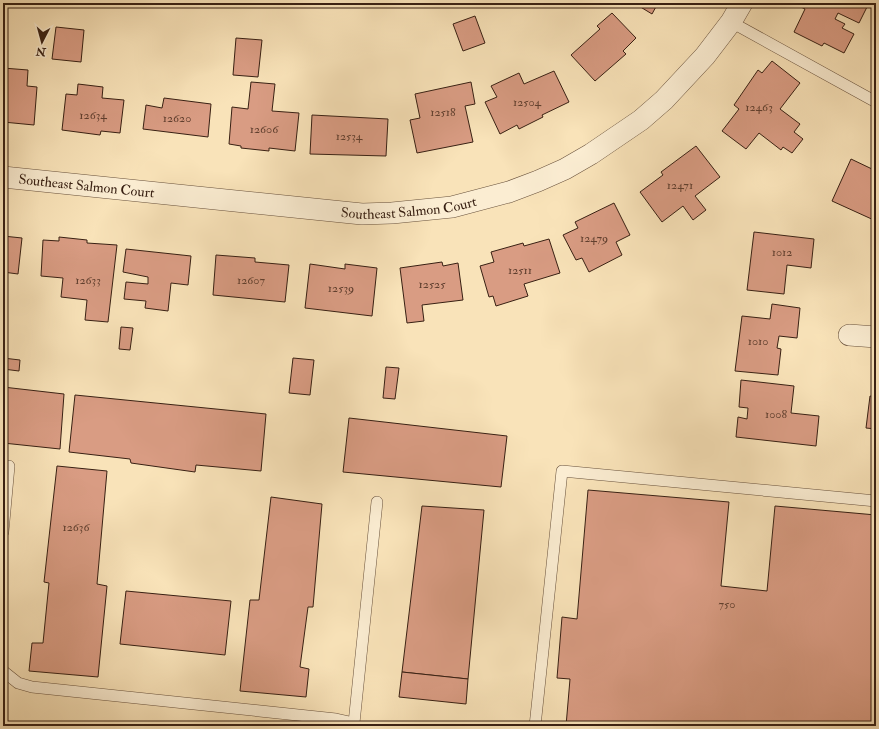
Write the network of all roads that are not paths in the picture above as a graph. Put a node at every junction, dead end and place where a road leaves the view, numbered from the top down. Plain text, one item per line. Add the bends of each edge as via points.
1 (742, 3) edge
2 (731, 22) junction
3 (876, 102) edge
4 (3, 177) edge
5 (849, 335) dead end
6 (876, 337) edge
7 (9, 466) dead end
8 (876, 501) edge
9 (377, 502) dead end
10 (3, 532) edge
11 (3, 671) edge
12 (355, 725) edge
13 (535, 726) edge

1 - 2 street, Southeast Salmon Court
2 - 3 lane
2 - 4 street, Southeast Salmon Court via 705,56 664,100 641,120 592,154 565,169 509,192 452,207 362,214
5 - 6 street
7 - 10 lane
8 - 13 lane via 562,471
9 - 12 lane
11 - 12 lane via 18,683 32,687 336,719

